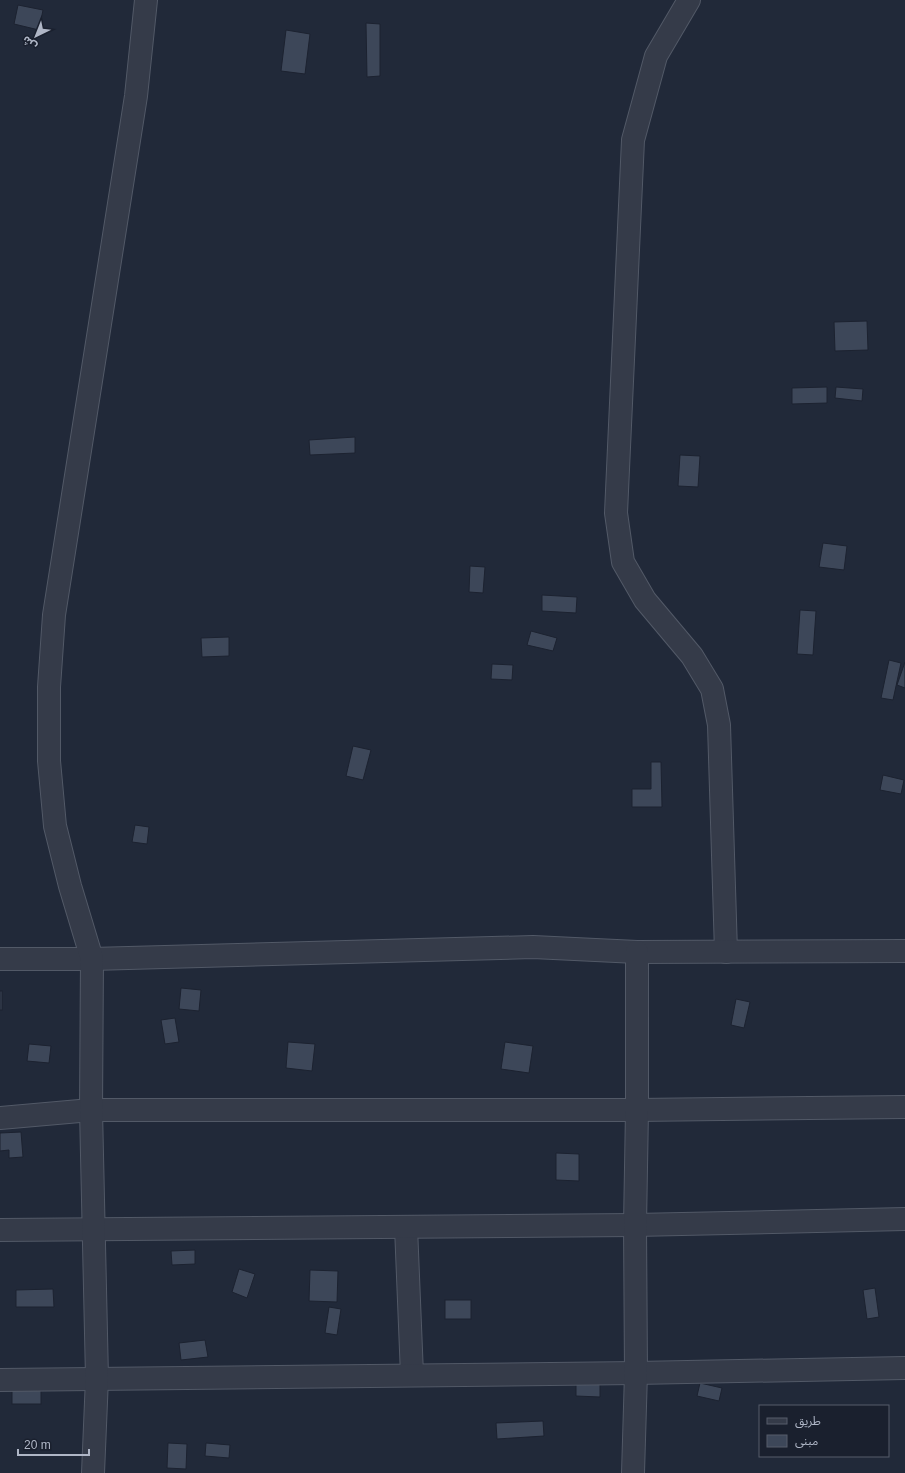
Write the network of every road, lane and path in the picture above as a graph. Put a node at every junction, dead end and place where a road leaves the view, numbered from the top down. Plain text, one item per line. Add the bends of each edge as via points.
1 (146, 0) edge
2 (689, 0) edge
3 (905, 951) edge
4 (637, 952) junction
5 (726, 952) junction
6 (92, 958) junction
7 (0, 959) edge
8 (905, 1107) edge
9 (91, 1110) junction
10 (637, 1110) junction
11 (0, 1118) edge
12 (905, 1219) edge
13 (635, 1225) junction
14 (406, 1227) junction
15 (93, 1229) junction
16 (0, 1230) edge
17 (905, 1368) edge
18 (636, 1373) junction
19 (412, 1375) junction
20 (97, 1378) junction
21 (0, 1380) edge
22 (93, 1473) edge
23 (633, 1473) edge

1 - 6 street via 136,96 54,615 50,680 49,761 55,826
2 - 5 street via 656,56 633,140 616,513 623,562 645,600 692,656 712,689 719,725
3 - 5 street
4 - 5 street
4 - 6 street via 533,947
4 - 10 street
6 - 7 street
6 - 9 street
8 - 10 street
9 - 10 street
9 - 11 street
9 - 15 street
10 - 13 street
12 - 13 street
13 - 14 street
13 - 18 street
14 - 15 street
14 - 19 street
15 - 16 street
15 - 20 street
17 - 18 street
18 - 19 street
18 - 23 street
19 - 20 street
20 - 21 street
20 - 22 street

